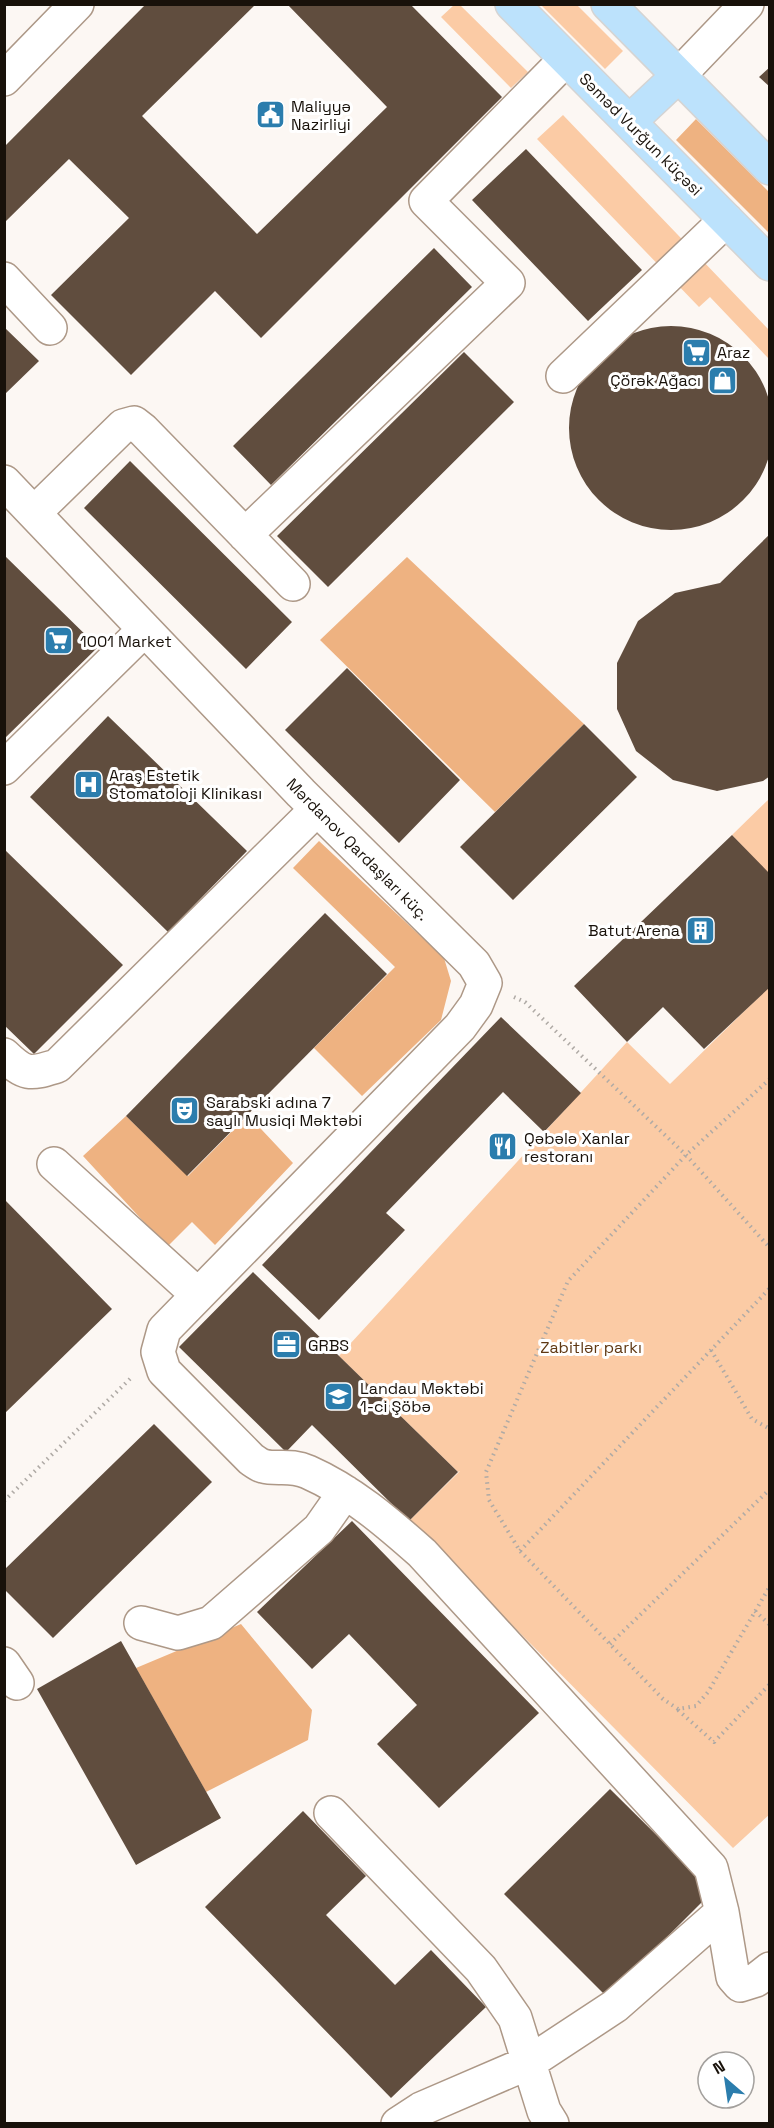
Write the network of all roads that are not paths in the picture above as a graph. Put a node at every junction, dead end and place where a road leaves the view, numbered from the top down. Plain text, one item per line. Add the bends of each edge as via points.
1 (77, 4) edge
2 (512, 4) edge
3 (608, 4) edge
4 (747, 4) edge
5 (566, 59) junction
6 (678, 76) junction
7 (4, 79) edge
8 (629, 122) junction
9 (770, 168) edge
10 (726, 220) junction
11 (770, 264) edge
12 (4, 279) edge
13 (50, 328) dead end
14 (563, 376) dead end
15 (4, 482) edge
16 (34, 513) junction
17 (245, 535) junction
18 (292, 584) dead end
19 (144, 630) junction
20 (4, 768) edge
21 (317, 809) junction
22 (4, 1055) edge
23 (54, 1164) dead end
24 (198, 1295) junction
25 (345, 1492) junction
26 (141, 1623) dead end
27 (331, 1813) dead end
28 (722, 1912) junction
29 (770, 1969) edge
30 (530, 2062) junction
31 (398, 2124) edge
32 (552, 2124) edge

1 - 7 street
2 - 5 main road, Səməd Vurğun küçəsi
3 - 6 main road
4 - 6 street
5 - 8 main road, Səməd Vurğun küçəsi
5 - 17 street via 426,201 508,283
6 - 8 main road
6 - 9 main road
8 - 10 main road, Səməd Vurğun küçəsi
10 - 11 main road, Səməd Vurğun küçəsi
10 - 14 street
12 - 13 street
15 - 16 street, Mərdanov Qardaşları küç.
16 - 17 street via 123,426 134,423
16 - 19 street, Mərdanov Qardaşları küç.
17 - 18 street
19 - 20 street
19 - 21 street, Mərdanov Qardaşları küç.
21 - 22 street via 57,1066 33,1073 17,1068
21 - 24 street, Mərdanov Qardaşları küç. via 474,964 485,983 476,1005 460,1027
23 - 24 street
24 - 25 street via 164,1330 158,1352 164,1371 251,1459 263,1466 292,1466
25 - 26 street via 319,1529 211,1623 178,1633
25 - 28 street via 422,1553 711,1868
27 - 30 street via 481,1969 515,2018
28 - 29 street via 733,1977 740,1985 756,1980
28 - 30 street via 615,2006
30 - 31 street via 421,2109
30 - 32 street via 544,2111

